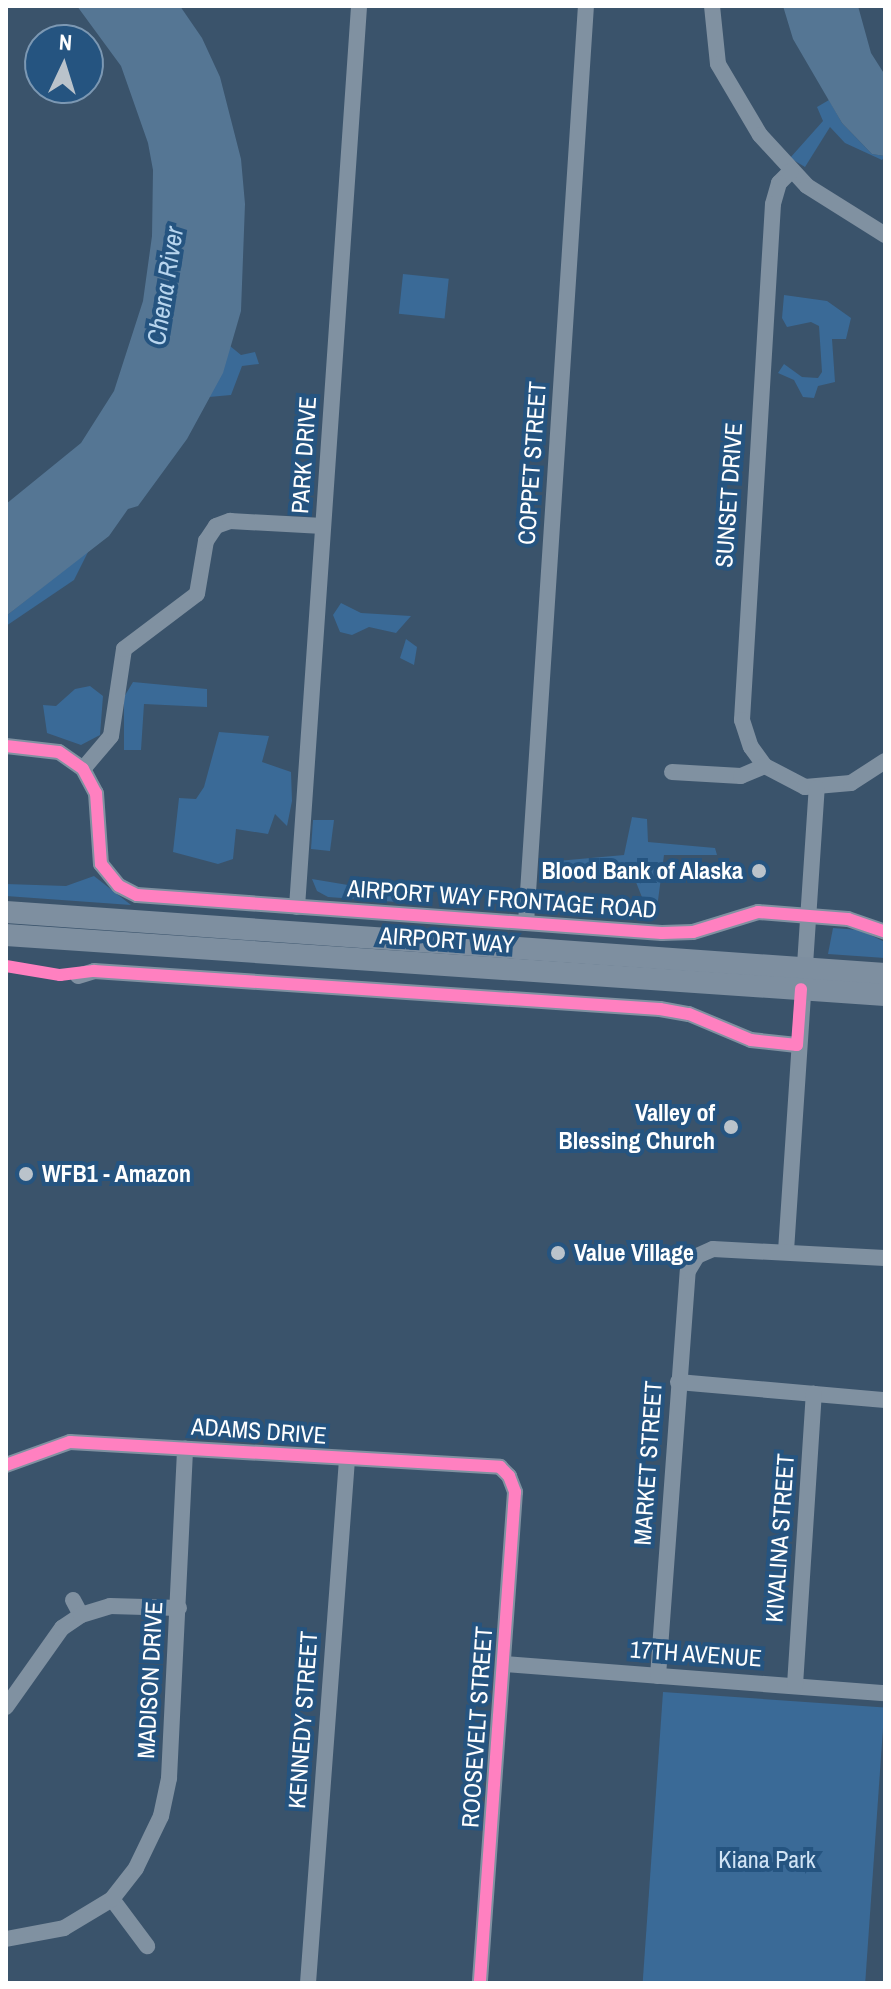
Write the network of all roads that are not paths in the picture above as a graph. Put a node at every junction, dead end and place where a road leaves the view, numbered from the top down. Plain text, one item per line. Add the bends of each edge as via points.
1 (359, 6) edge
2 (586, 6) edge
3 (712, 6) edge
4 (791, 171) junction
5 (885, 235) edge
6 (323, 526) junction
7 (6, 746) edge
8 (765, 766) junction
9 (83, 769) junction
10 (672, 772) dead end
11 (881, 772) edge
12 (817, 788) junction
13 (297, 907) junction
14 (6, 912) edge
15 (807, 915) junction
16 (526, 923) junction
17 (885, 932) edge
18 (6, 935) edge
19 (885, 974) edge
20 (78, 976) dead end
21 (801, 978) junction
22 (885, 995) edge
23 (797, 1045) junction
24 (786, 1251) junction
25 (885, 1258) edge
26 (678, 1382) junction
27 (814, 1394) junction
28 (885, 1400) edge
29 (185, 1448) junction
30 (347, 1460) junction
31 (6, 1465) edge
32 (509, 1476) joint
33 (73, 1600) dead end
34 (179, 1608) junction
35 (81, 1615) junction
36 (504, 1664) junction
37 (658, 1676) junction
38 (795, 1685) junction
39 (885, 1693) edge
40 (6, 1707) edge
41 (112, 1899) junction
42 (6, 1939) edge
43 (147, 1946) dead end
44 (308, 1983) edge
45 (480, 1983) edge

1 - 6 street, PARK DRIVE
2 - 16 street, COPPET STREET
3 - 4 street via 712,39 721,71 760,135
4 - 5 street via 836,208
4 - 8 street, SUNSET DRIVE via 779,183 773,204 740,689 745,731
6 - 9 street via 230,521 216,526 206,541 197,594 130,642 120,658 111,736
6 - 13 street, PARK DRIVE
7 - 9 street via 51,750
8 - 10 street via 741,776
8 - 12 street via 793,783
9 - 13 street, AIRPORT WAY FRONTAGE ROAD via 96,793 98,854 114,881 152,898
11 - 12 street
12 - 15 street
13 - 16 street, AIRPORT WAY FRONTAGE ROAD
14 - 21 main road, AIRPORT WAY
15 - 16 street, AIRPORT WAY FRONTAGE ROAD via 748,914 683,933
15 - 17 street, AIRPORT WAY FRONTAGE ROAD via 858,921
15 - 21 street
18 - 21 main road, AIRPORT WAY
19 - 21 main road, AIRPORT WAY
20 - 23 street via 94,971 660,1009 689,1014 751,1040
21 - 22 main road, AIRPORT WAY
21 - 23 street
23 - 24 street
24 - 25 street
24 - 26 street, MARKET STREET via 713,1249 697,1256 685,1286
26 - 27 street
26 - 37 street, MARKET STREET
27 - 28 street
27 - 38 street, KIVALINA STREET
29 - 30 street, ADAMS DRIVE
29 - 31 street, ADAMS DRIVE via 70,1442
29 - 34 street, MADISON DRIVE
30 - 32 street, ADAMS DRIVE via 500,1467
30 - 44 street, KENNEDY STREET
32 - 36 street, ROOSEVELT STREET via 515,1492
33 - 35 street
34 - 35 street via 110,1606
34 - 41 street, MADISON DRIVE via 169,1778 161,1816 136,1868
35 - 40 street via 62,1628
36 - 37 street, 17TH AVENUE
36 - 45 street, ROOSEVELT STREET
37 - 38 street, 17TH AVENUE
38 - 39 street, 17TH AVENUE
41 - 42 street, MADISON DRIVE via 64,1928
41 - 43 street

